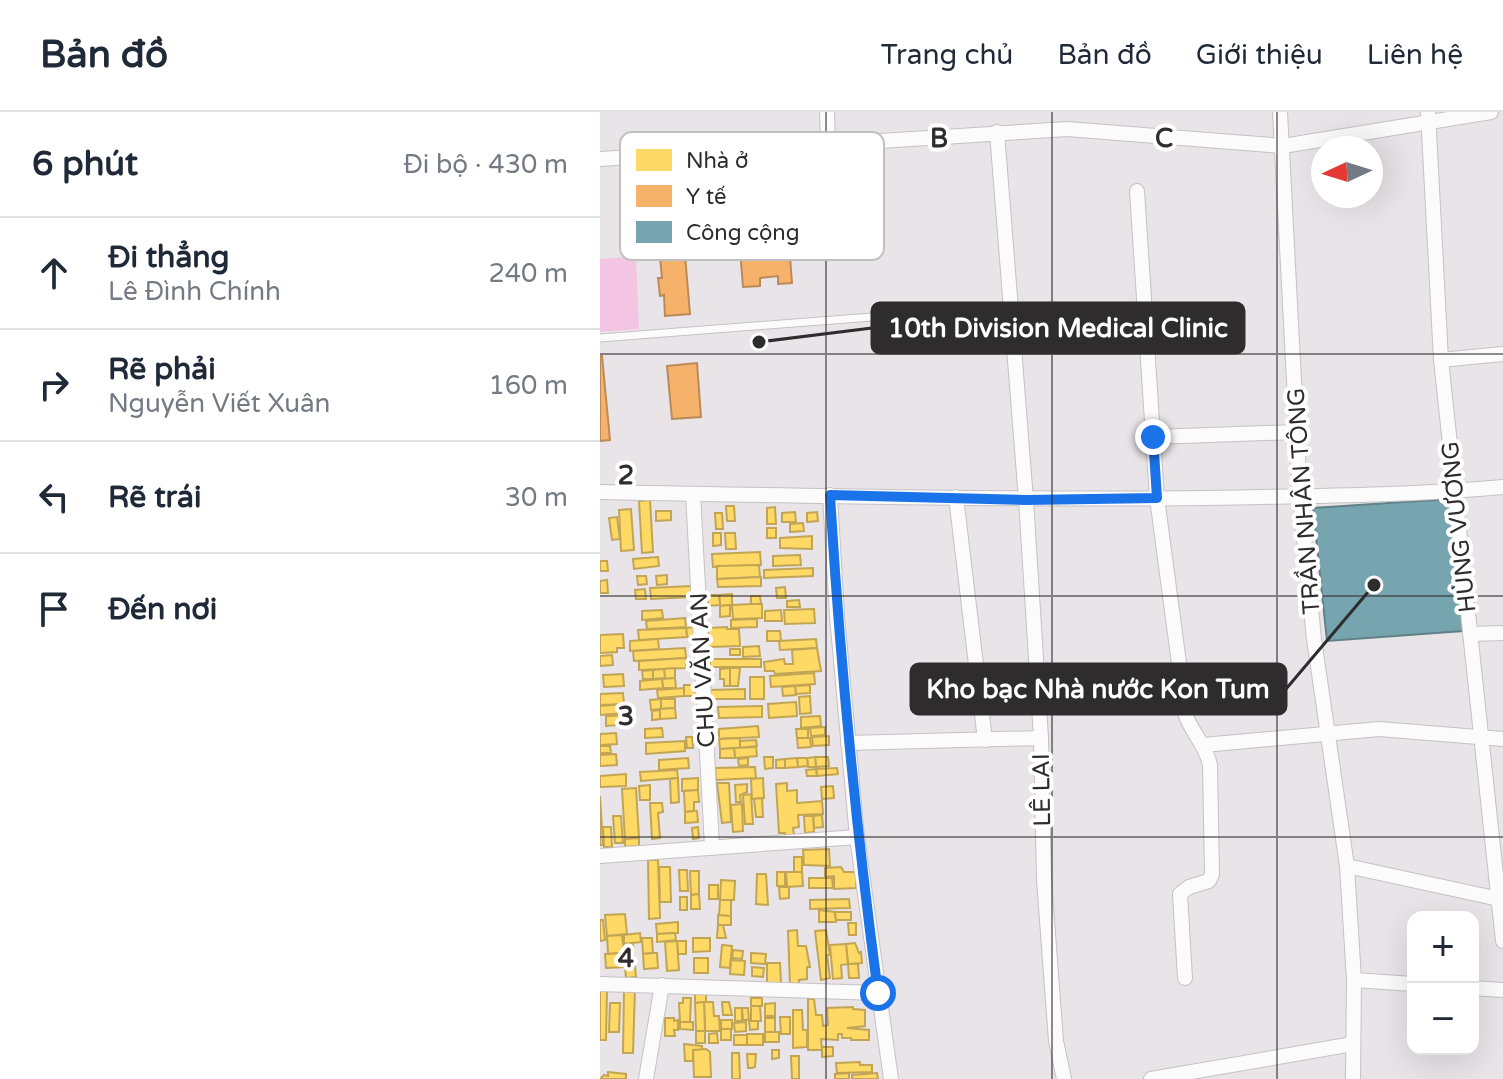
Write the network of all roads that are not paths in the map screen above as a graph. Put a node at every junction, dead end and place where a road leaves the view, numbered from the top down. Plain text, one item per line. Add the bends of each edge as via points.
1 (827, 112) edge
2 (1280, 112) edge
3 (1491, 112) edge
4 (1428, 117) edge
5 (828, 132) edge
6 (997, 132) junction
7 (884, 139) edge
8 (1283, 146) junction
9 (620, 158) edge
10 (600, 159) edge
11 (1137, 191) dead end
12 (892, 310) dead end
13 (600, 338) edge
14 (1503, 354) edge
15 (1441, 360) junction
16 (1297, 432) junction
17 (1153, 437) junction
18 (1503, 487) edge
19 (600, 492) edge
20 (1455, 492) junction
21 (693, 494) junction
22 (830, 495) junction
23 (1300, 496) junction
24 (956, 497) junction
25 (1157, 498) junction
26 (1026, 500) junction
27 (1503, 633) edge
28 (1470, 634) junction
29 (1327, 734) junction
30 (1481, 737) junction
31 (1041, 738) junction
32 (1503, 739) edge
33 (985, 740) junction
34 (848, 743) junction
35 (1203, 745) junction
36 (857, 837) junction
37 (712, 846) junction
38 (600, 856) edge
39 (1347, 866) junction
40 (1499, 899) junction
41 (1503, 941) edge
42 (1185, 978) dead end
43 (1354, 980) junction
44 (600, 984) edge
45 (1407, 984) edge
46 (662, 985) junction
47 (1479, 988) edge
48 (1503, 990) edge
49 (878, 993) junction
50 (1353, 1044) junction
51 (646, 1079) edge
52 (891, 1079) edge
53 (1064, 1079) edge
54 (1151, 1079) edge
55 (1353, 1079) edge

1 - 5 street
2 - 8 street, TRẦN NHÂN TÔNG
3 - 4 street
4 - 8 street
4 - 15 street, HÙNG VƯƠNG
6 - 7 street
6 - 8 street via 1067,129
6 - 26 street, LÊ LAI
8 - 16 street, TRẦN NHÂN TÔNG
9 - 10 street
11 - 17 street
12 - 13 lane via 885,316
14 - 15 street
15 - 20 street, HÙNG VƯƠNG
16 - 17 street
16 - 23 street, TRẦN NHÂN TÔNG
17 - 25 street
18 - 20 street
19 - 21 street
20 - 23 street
20 - 28 street, HÙNG VƯƠNG
21 - 22 street
21 - 37 street, CHU VĂN AN
22 - 24 street
22 - 34 street
23 - 25 street
23 - 29 street, TRẦN NHÂN TÔNG
24 - 26 street
24 - 33 street
25 - 26 street
25 - 35 street via 1186,716
26 - 31 street, LÊ LAI
27 - 28 street
28 - 30 street, HÙNG VƯƠNG
29 - 30 street via 1379,729
29 - 35 street
29 - 39 street, TRẦN NHÂN TÔNG
30 - 32 street
30 - 40 street, HÙNG VƯƠNG
31 - 33 street
31 - 53 street, LÊ LAI via 1044,880 1056,1041
33 - 34 street
34 - 36 street
35 - 42 street via 1210,765 1213,867 1209,881 1180,894
36 - 37 street
36 - 49 street
37 - 38 street
39 - 40 street
39 - 43 street, TRẦN NHÂN TÔNG
40 - 41 street, HÙNG VƯƠNG
43 - 45 street
43 - 50 street, TRẦN NHÂN TÔNG
44 - 46 street
46 - 49 street
46 - 51 street
47 - 48 street
49 - 52 street
50 - 54 street
50 - 55 street, TRẦN NHÂN TÔNG

